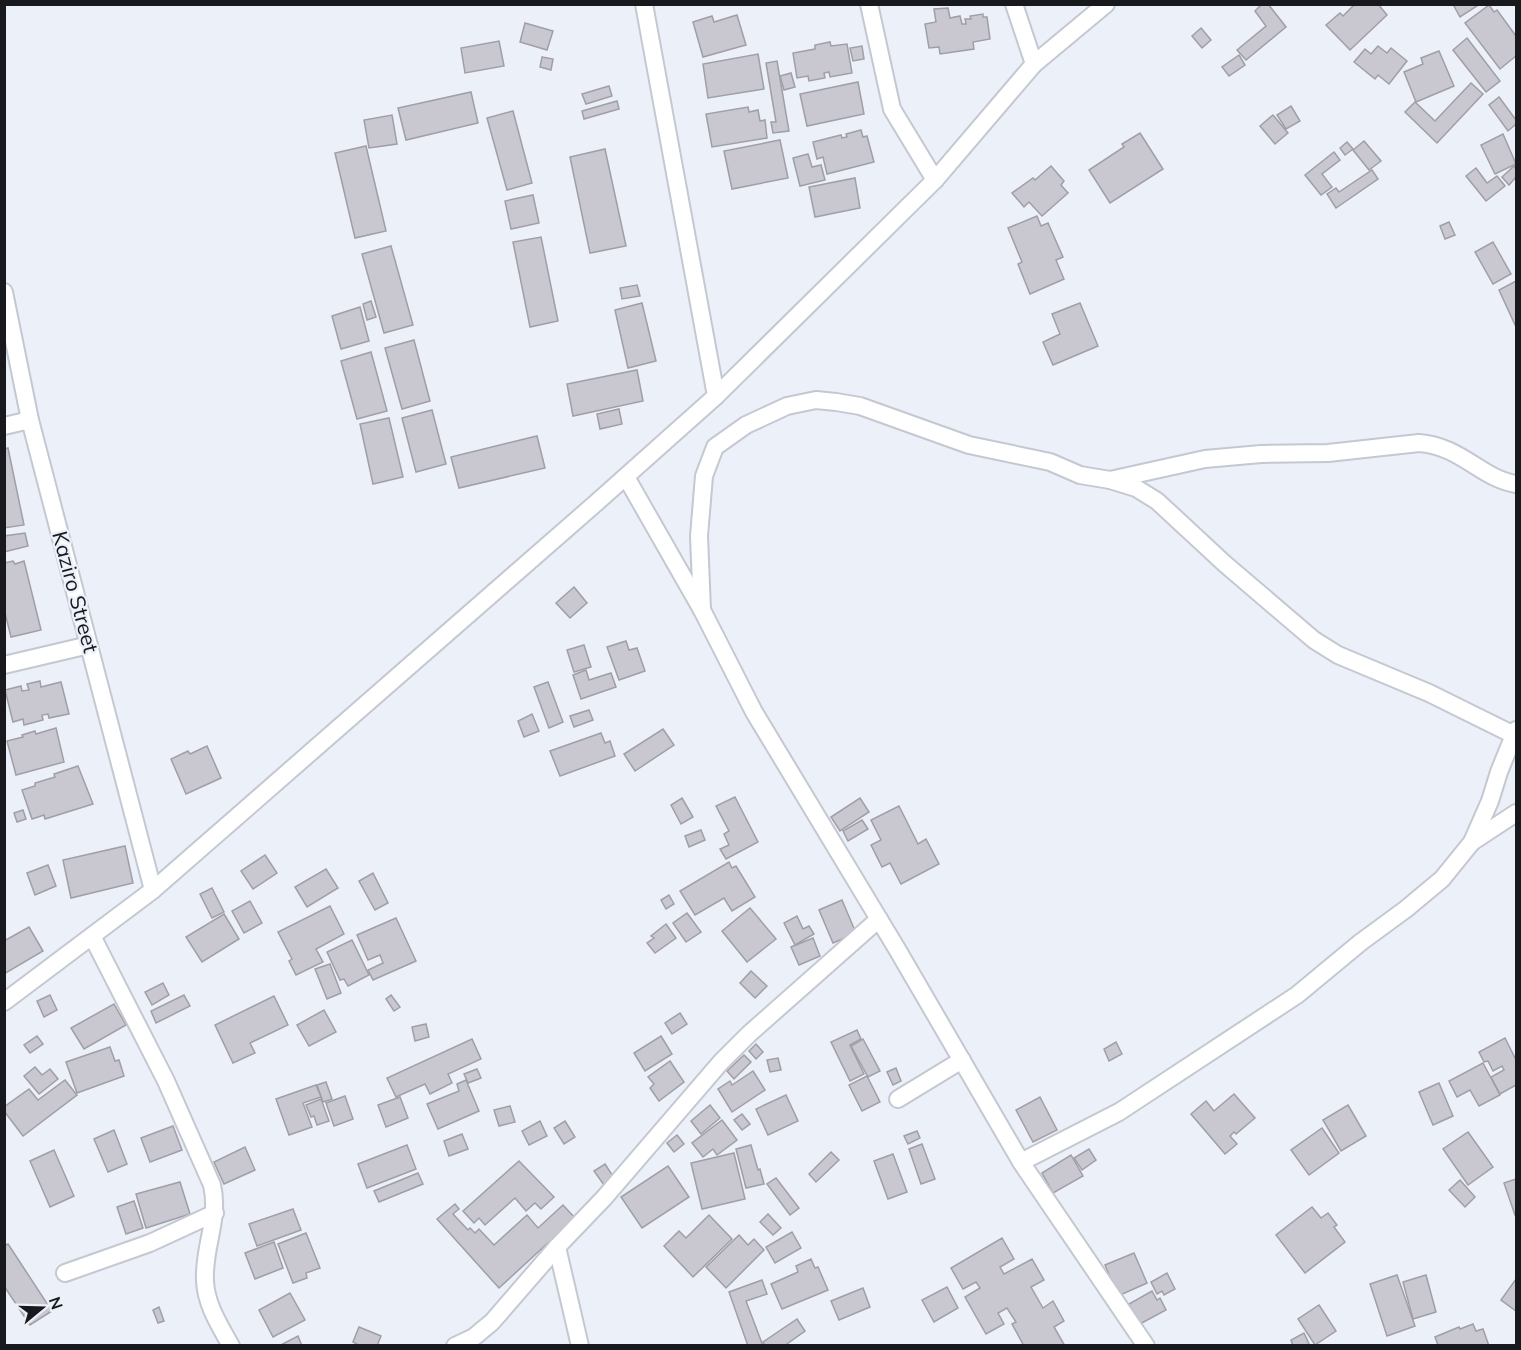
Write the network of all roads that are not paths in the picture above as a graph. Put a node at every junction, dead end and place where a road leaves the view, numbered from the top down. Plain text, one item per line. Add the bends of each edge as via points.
1 (644, 4) edge
2 (869, 4) edge
3 (1014, 4) edge
4 (1106, 4) edge
5 (1034, 64) junction
6 (935, 180) junction
7 (4, 292) edge
8 (716, 396) junction
9 (30, 420) junction
10 (4, 426) edge
11 (626, 477) junction
12 (1110, 480) junction
13 (1516, 484) edge
14 (702, 610) junction
15 (89, 645) junction
16 (4, 666) edge
17 (1516, 733) edge
18 (1516, 813) edge
19 (1472, 842) junction
20 (153, 890) junction
21 (879, 919) junction
22 (92, 936) junction
23 (4, 1002) edge
24 (963, 1060) junction
25 (898, 1099) dead end
26 (1021, 1162) junction
27 (215, 1212) junction
28 (557, 1247) junction
29 (65, 1273) dead end
30 (231, 1346) edge
31 (456, 1346) edge
32 (580, 1346) edge
33 (1146, 1346) edge

1 - 8 street
2 - 6 street via 892,109
3 - 5 street
4 - 5 street
5 - 6 street
6 - 8 street
7 - 9 street, Kaziro Street
8 - 11 street
9 - 10 street
9 - 15 street, Kaziro Street
11 - 14 street
11 - 20 street
12 - 13 street via 1205,459 1328,453 1419,443 1453,451
12 - 14 street via 1080,475 1050,462 969,445 860,406 816,400 787,406 747,425 715,447 704,476 699,536
12 - 17 street via 1136,488 1157,501 1314,640 1338,655
14 - 21 street via 754,712
15 - 16 street
15 - 20 street, Kaziro Street
17 - 19 street
18 - 19 street
19 - 26 street via 1442,879 1298,995 1119,1112
20 - 22 street
21 - 24 street
21 - 28 street via 721,1062
22 - 23 street
22 - 27 street via 204,1164 212,1185
24 - 25 street
24 - 26 street
26 - 33 street
27 - 29 street via 150,1243
27 - 30 street via 205,1283 209,1302
28 - 31 street via 492,1322
28 - 32 street

